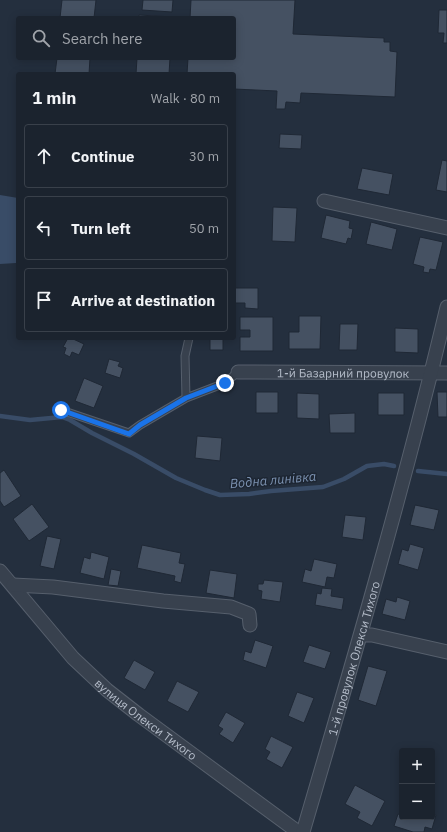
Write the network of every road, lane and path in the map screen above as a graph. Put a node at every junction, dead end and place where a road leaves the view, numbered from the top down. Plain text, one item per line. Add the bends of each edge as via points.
1 (324, 201) dead end
2 (447, 228) edge
3 (447, 307) edge
4 (190, 340) edge
5 (238, 372) joint
6 (432, 372) junction
7 (447, 373) edge
8 (186, 398) junction
9 (61, 410) dead end
10 (0, 571) edge
11 (13, 585) junction
12 (250, 625) dead end
13 (361, 636) junction
14 (447, 652) edge
15 (298, 832) edge
16 (303, 832) edge

1 - 2 street
3 - 6 street, 1-й провулок Олекси Тихого
4 - 8 lane via 186,356
5 - 6 street, 1-й Базарний провулок
5 - 8 lane via 225,383
6 - 7 street, 1-й Базарний провулок
6 - 13 street, 1-й провулок Олекси Тихого
8 - 9 lane via 129,434
10 - 11 street, вулиця Олекси Тихого
11 - 12 street via 53,587 231,607 248,614
11 - 15 street, вулиця Олекси Тихого via 74,658 107,690
13 - 14 street via 372,635
13 - 16 street, 1-й провулок Олекси Тихого

